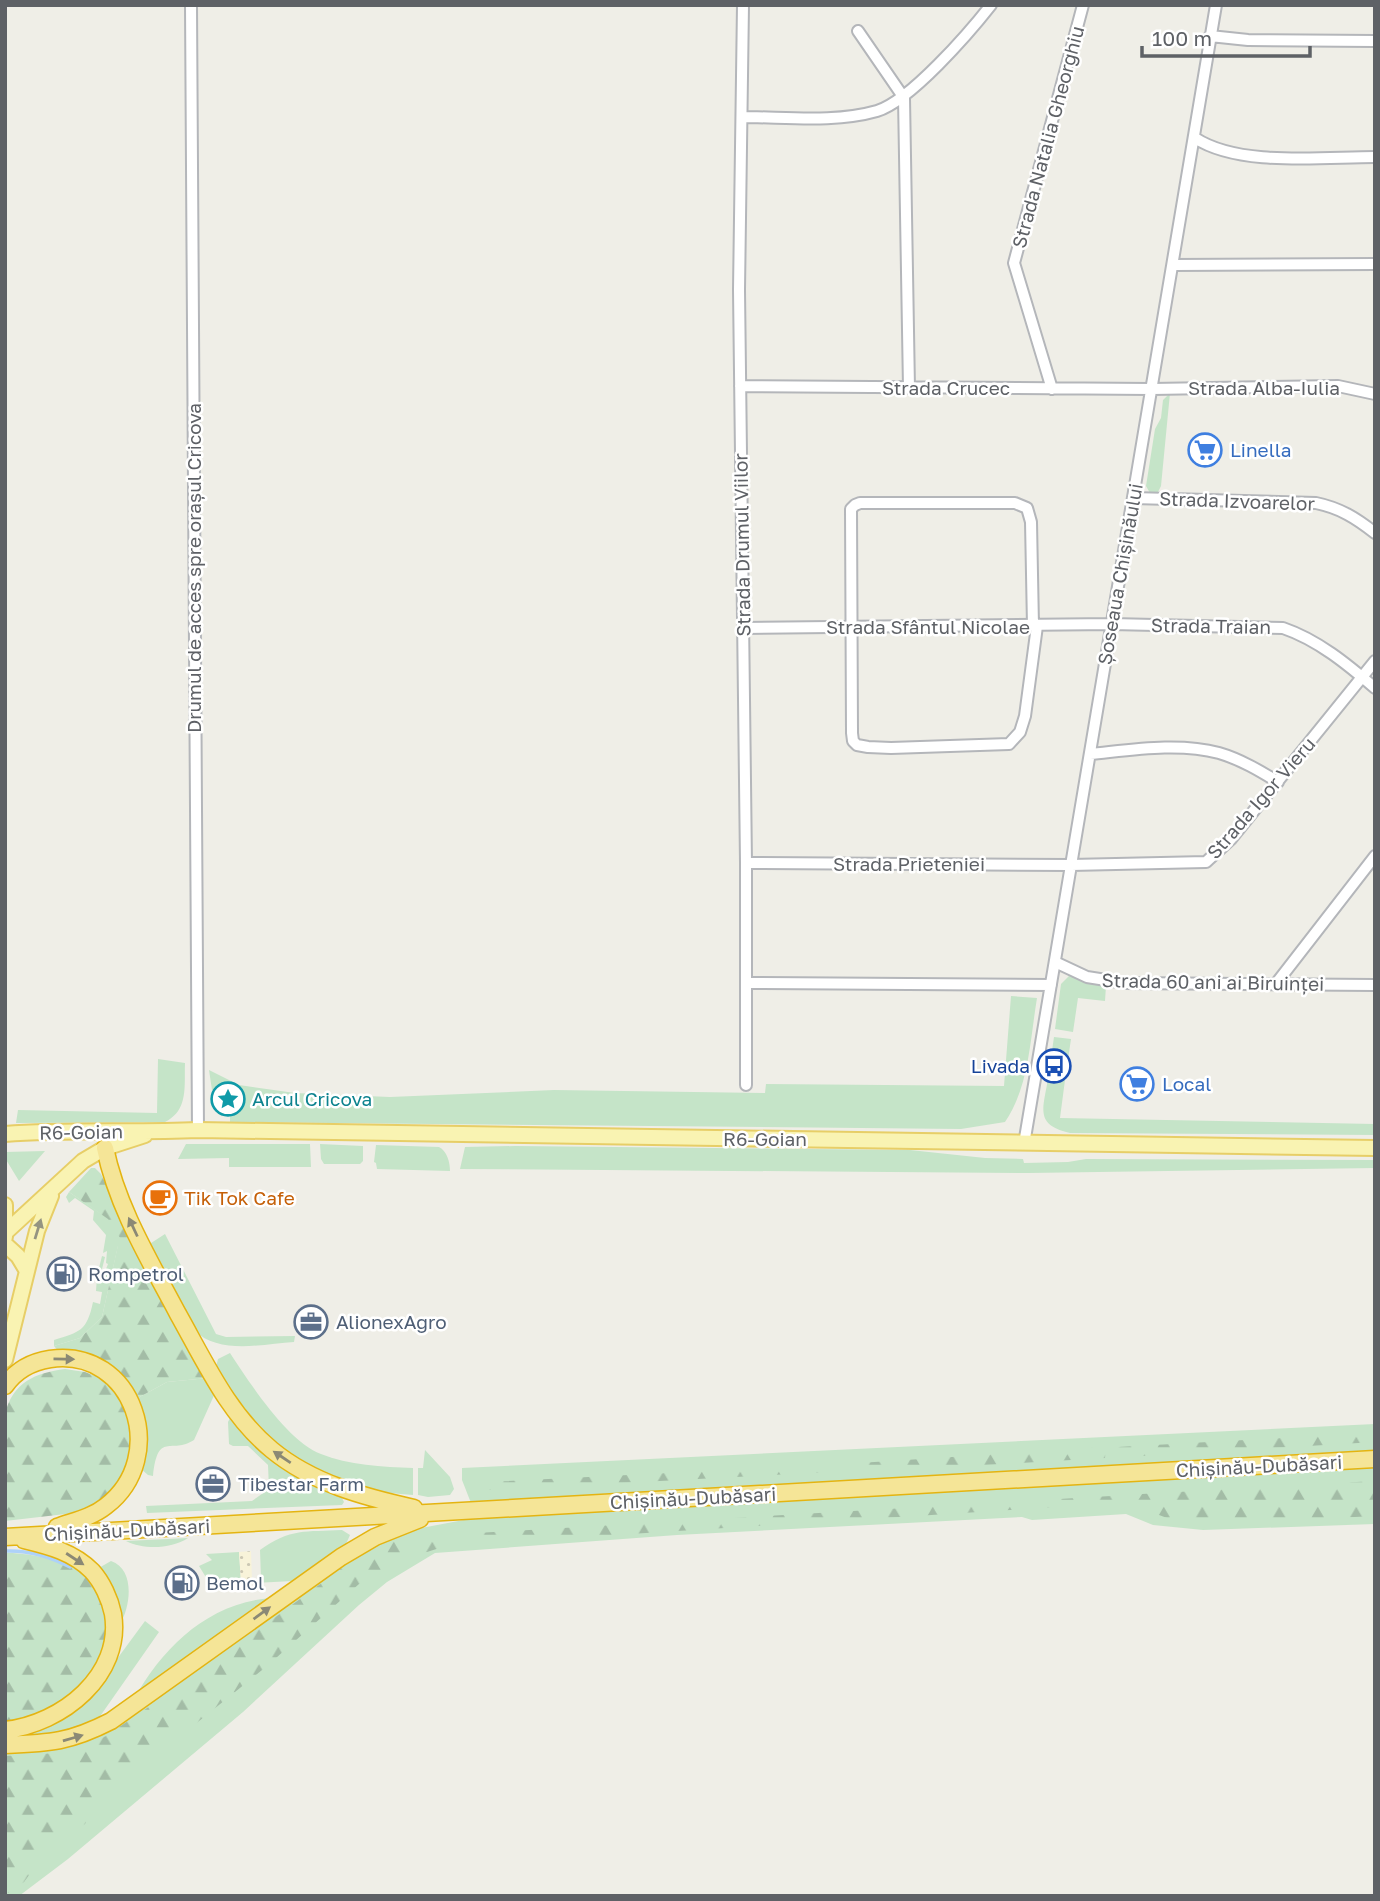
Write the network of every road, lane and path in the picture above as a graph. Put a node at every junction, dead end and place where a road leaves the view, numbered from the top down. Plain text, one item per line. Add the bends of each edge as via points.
1 (191, 5) edge
2 (743, 5) edge
3 (991, 5) edge
4 (1083, 5) edge
5 (1216, 5) edge
6 (858, 31) dead end
7 (1210, 36) junction
8 (1375, 41) edge
9 (904, 98) junction
10 (742, 117) junction
11 (1195, 138) junction
12 (1375, 157) edge
13 (1375, 264) edge
14 (1173, 265) junction
15 (740, 386) junction
16 (908, 388) junction
17 (1052, 389) junction
18 (1152, 389) junction
19 (1375, 394) edge
20 (1133, 498) junction
21 (1375, 533) edge
22 (1112, 624) junction
23 (1035, 626) junction
24 (852, 627) junction
25 (743, 628) junction
26 (1375, 661) edge
27 (1362, 677) junction
28 (1375, 688) edge
29 (1090, 754) junction
30 (1278, 782) junction
31 (1375, 856) edge
32 (746, 863) junction
33 (1071, 865) junction
34 (1055, 962) junction
35 (746, 983) junction
36 (1051, 985) junction
37 (1275, 985) junction
38 (1375, 985) edge
39 (746, 1085) dead end
40 (198, 1130) junction
41 (156, 1132) junction
42 (5, 1134) edge
43 (1024, 1143) junction
44 (106, 1148) junction
45 (1375, 1148) edge
46 (55, 1189) junction
47 (5, 1205) edge
48 (6, 1243) edge
49 (27, 1271) junction
50 (5, 1360) edge
51 (5, 1386) edge
52 (1375, 1460) edge
53 (437, 1513) junction
54 (37, 1535) junction
55 (8, 1537) edge
56 (5, 1730) edge
57 (5, 1745) edge

1 - 40 street, Drumul de acces spre orașul Cricova
2 - 10 street, Strada Drumul Viilor
3 - 9 street
4 - 17 street, Strada Natalia Gheorghiu via 1014,263
5 - 7 street, Șoseaua Chișinăului
6 - 9 street
7 - 8 street
7 - 11 street, Șoseaua Chișinăului
9 - 10 street via 879,110 845,117
9 - 16 street
10 - 15 street, Strada Drumul Viilor
11 - 12 street via 1208,147 1247,157
11 - 14 street, Șoseaua Chișinăului
13 - 14 street
14 - 18 street, Șoseaua Chișinăului
15 - 16 street, Strada Crucec
15 - 25 street, Strada Drumul Viilor
16 - 17 street, Strada Crucec
17 - 18 street, Strada Crucec
18 - 19 street, Strada Alba-Iulia via 1338,386
18 - 20 street, Șoseaua Chișinăului
20 - 21 street, Strada Izvoarelor via 1316,503 1351,515
20 - 22 street, Șoseaua Chișinăului
22 - 23 street, Strada Sfântul Nicolae
22 - 27 street, Strada Traian via 1283,628 1320,646
22 - 29 street, Șoseaua Chișinăului
23 - 24 street, Strada Sfântul Nicolae
23 - 24 street via 1025,716 1013,741 1001,746 891,748 853,741
23 - 24 street via 1027,508 1015,503 860,503 851,509
24 - 25 street, Strada Sfântul Nicolae
25 - 32 street, Strada Drumul Viilor
26 - 27 street, Strada Igor Vieru
27 - 28 street, Strada Traian
27 - 30 street, Strada Igor Vieru
29 - 30 street via 1212,751
29 - 33 street, Șoseaua Chișinăului
30 - 33 street, Strada Igor Vieru via 1206,862
31 - 37 street
32 - 33 street, Strada Prieteniei
32 - 35 street, Strada Drumul Viilor
33 - 34 street, Șoseaua Chișinăului
34 - 36 street, Șoseaua Chișinăului
34 - 37 street, Strada 60 ani ai Biruinței via 1100,980
35 - 36 street
35 - 39 street, Strada Drumul Viilor
36 - 43 street, Șoseaua Chișinăului
37 - 38 street, Strada 60 ani ai Biruinței
40 - 41 main road, R6-Goian
40 - 43 main road, R6-Goian
41 - 42 main road, R6-Goian
41 - 44 main road, R6-Goian
43 - 45 main road, R6-Goian
44 - 46 main road, R6-Goian via 74,1167
53 -> 44 highway via 333,1486 292,1464 254,1433 209,1370 146,1255 116,1189
46 - 48 main road, R6-Goian
49 -> 46 main road via 40,1220
47 - 48 main road
48 - 49 main road
49 - 50 main road
51 -> 54 highway via 32,1363 55,1358 85,1361 116,1381 138,1422 135,1467 120,1494 90,1516
52 - 53 highway, Chișinău-Dubăsari
53 - 54 highway, Chișinău-Dubăsari
57 -> 53 highway via 62,1741 111,1721 341,1557 375,1537
54 - 55 highway, Chișinău-Dubăsari
55 -> 56 highway via 57,1548 91,1570 111,1606 114,1640 103,1672 80,1696 29,1726

